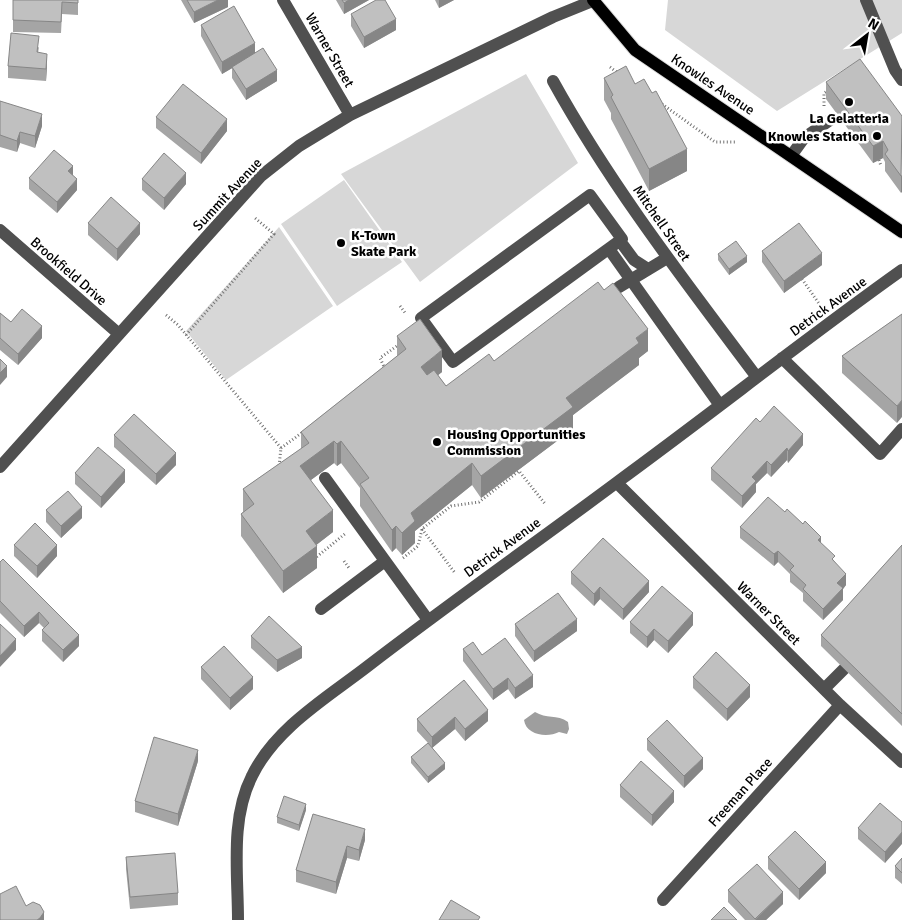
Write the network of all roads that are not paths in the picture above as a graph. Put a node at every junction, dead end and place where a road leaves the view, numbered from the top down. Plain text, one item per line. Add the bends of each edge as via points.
1 (283, 0) edge
2 (593, 0) edge
3 (866, 0) edge
4 (902, 80) edge
5 (553, 81) dead end
6 (350, 115) junction
7 (830, 120) dead end
8 (791, 156) junction
9 (0, 230) edge
10 (902, 232) edge
11 (620, 241) junction
12 (608, 249) junction
13 (667, 258) junction
14 (648, 269) junction
15 (902, 270) edge
16 (630, 280) junction
17 (619, 287) edge
18 (119, 334) junction
19 (782, 358) junction
20 (756, 376) junction
21 (719, 404) junction
22 (902, 429) edge
23 (0, 467) edge
24 (325, 478) dead end
25 (617, 483) junction
26 (390, 560) junction
27 (321, 609) dead end
28 (428, 620) junction
29 (844, 668) edge
30 (824, 690) junction
31 (840, 705) junction
32 (902, 762) edge
33 (663, 900) dead end
34 (238, 920) edge

1 - 6 street, Warner Street
2 - 6 street, Summit Avenue
2 - 8 main road, Knowles Avenue via 635,50
3 - 4 street
5 - 13 street, Mitchell Street via 586,140
6 - 18 street, Summit Avenue via 299,146 261,176
7 - 8 street via 804,138
8 - 10 main road, Knowles Avenue
9 - 18 street, Brookfield Drive
11 - 12 street
11 - 12 street via 622,239 590,195 421,318 453,362
11 - 14 street via 634,260
12 - 16 street
13 - 14 street
13 - 20 street, Mitchell Street
14 - 16 street
15 - 19 street, Detrick Avenue
16 - 17 street
16 - 21 street
18 - 23 street, Summit Avenue
19 - 20 street, Detrick Avenue
19 - 22 street via 880,454
20 - 21 street, Detrick Avenue
21 - 25 street, Detrick Avenue
24 - 26 street
25 - 28 street, Detrick Avenue
25 - 30 street, Warner Street
26 - 27 street
26 - 28 street
28 - 34 street, Detrick Avenue via 301,718 273,744 252,775 238,817
29 - 30 street
30 - 31 street, Warner Street
31 - 32 street, Warner Street
31 - 33 street, Freeman Place

